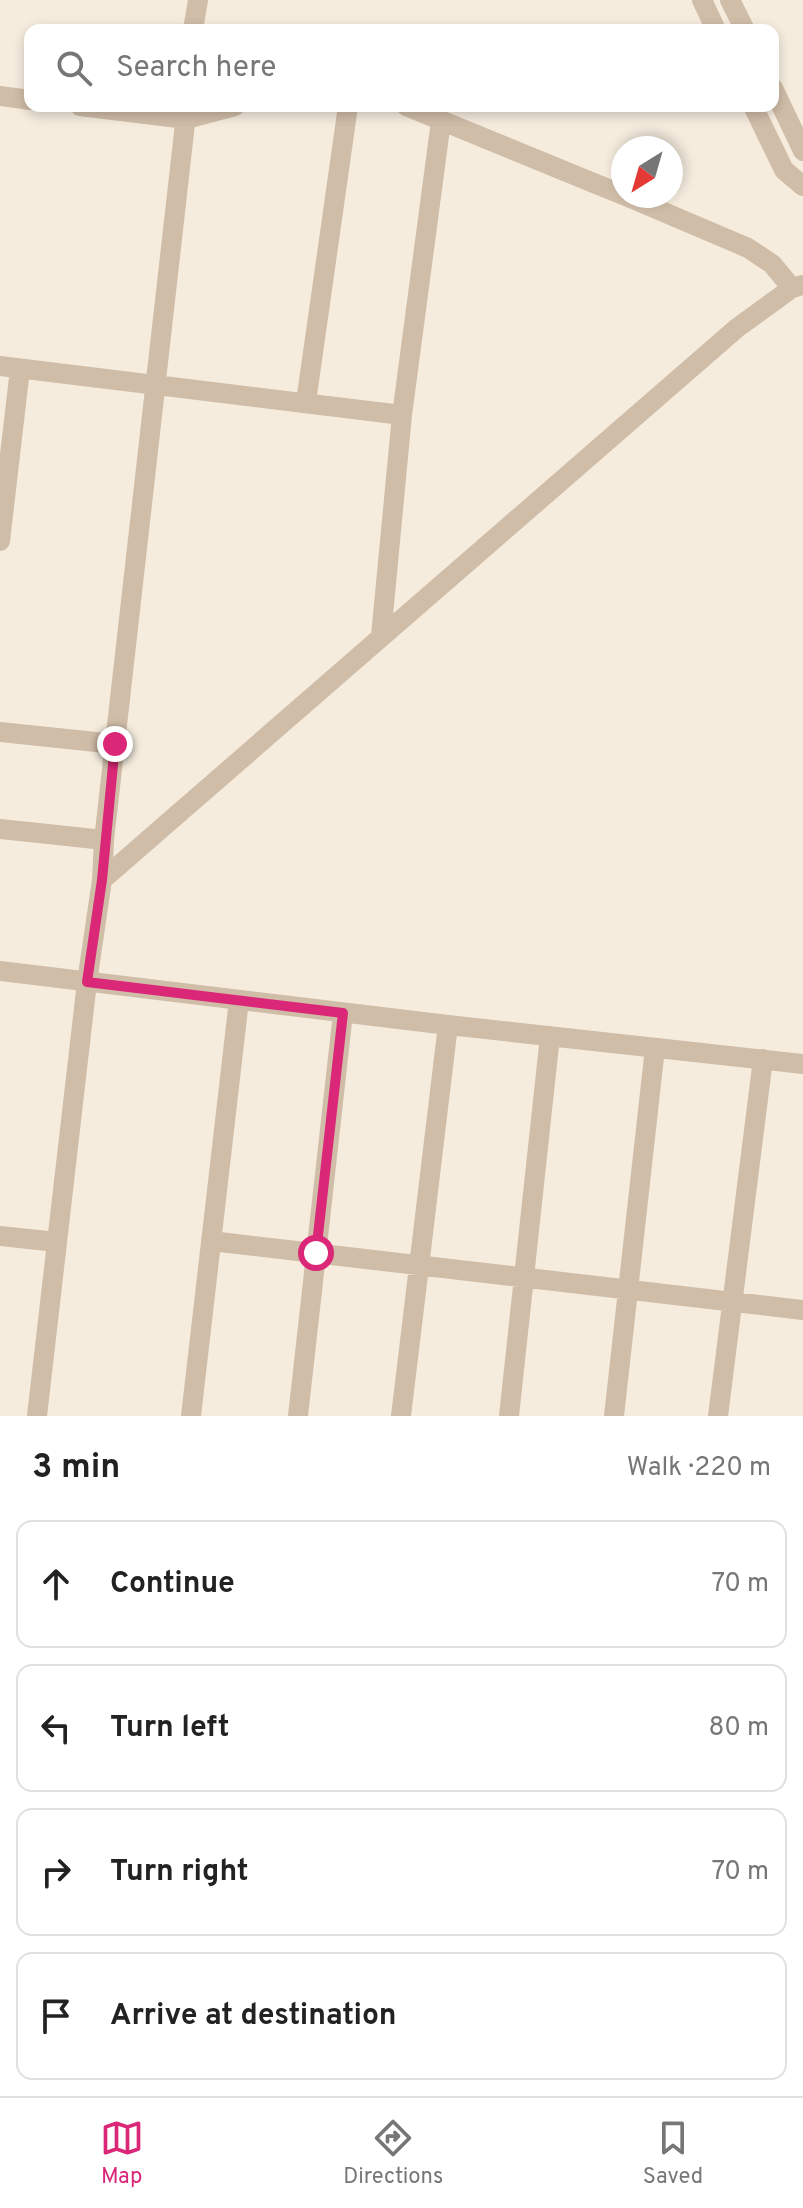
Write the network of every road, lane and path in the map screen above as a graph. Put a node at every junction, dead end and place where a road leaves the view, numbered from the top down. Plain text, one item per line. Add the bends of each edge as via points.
1 (198, 0) edge
2 (702, 0) edge
3 (730, 0) edge
4 (194, 24) edge
5 (713, 24) edge
6 (742, 24) edge
7 (0, 96) edge
8 (24, 99) edge
9 (779, 101) edge
10 (186, 112) edge
11 (347, 112) edge
12 (420, 112) edge
13 (756, 112) edge
14 (441, 121) junction
15 (803, 151) edge
16 (803, 186) edge
17 (611, 190) edge
18 (654, 208) edge
19 (798, 286) edge
20 (10, 368) edge
21 (154, 384) junction
22 (306, 402) junction
23 (402, 415) junction
24 (4, 474) edge
25 (0, 541) edge
26 (381, 636) junction
27 (0, 732) edge
28 (115, 744) junction
29 (0, 829) edge
30 (104, 840) junction
31 (102, 880) junction
32 (0, 971) edge
33 (87, 982) junction
34 (239, 1000) junction
35 (343, 1013) junction
36 (448, 1025) junction
37 (550, 1036) junction
38 (655, 1048) junction
39 (763, 1059) junction
40 (803, 1064) edge
41 (0, 1236) edge
42 (211, 1241) junction
43 (57, 1242) junction
44 (316, 1253) junction
45 (419, 1265) junction
46 (525, 1277) junction
47 (629, 1289) junction
48 (731, 1301) junction
49 (803, 1310) edge
50 (37, 1416) edge
51 (191, 1416) edge
52 (298, 1416) edge
53 (401, 1416) edge
54 (509, 1416) edge
55 (614, 1416) edge
56 (718, 1416) edge

1 - 4 street
2 - 5 street
3 - 6 street
7 - 8 street
9 - 15 street
10 - 21 street
11 - 22 street
12 - 14 street
13 - 16 street via 784,170
14 - 17 street
14 - 23 street
18 - 19 street via 748,248
19 - 26 street via 737,328
20 - 21 street
20 - 24 street
21 - 22 street
21 - 28 street
22 - 23 street
23 - 26 street
24 - 25 street
26 - 31 street
27 - 28 street
28 - 30 street
29 - 30 street
30 - 31 street
31 - 33 street
32 - 33 street
33 - 34 street
33 - 43 street
34 - 35 street
34 - 42 street
35 - 36 street
35 - 44 street
36 - 37 street
36 - 45 street
37 - 38 street
37 - 46 street
38 - 39 street
38 - 47 street
39 - 40 street
39 - 48 street
41 - 43 street
42 - 44 street
42 - 51 street
43 - 50 street
44 - 45 street
44 - 52 street
45 - 46 street
45 - 53 street
46 - 47 street
46 - 54 street
47 - 48 street
47 - 55 street
48 - 49 street
48 - 56 street

